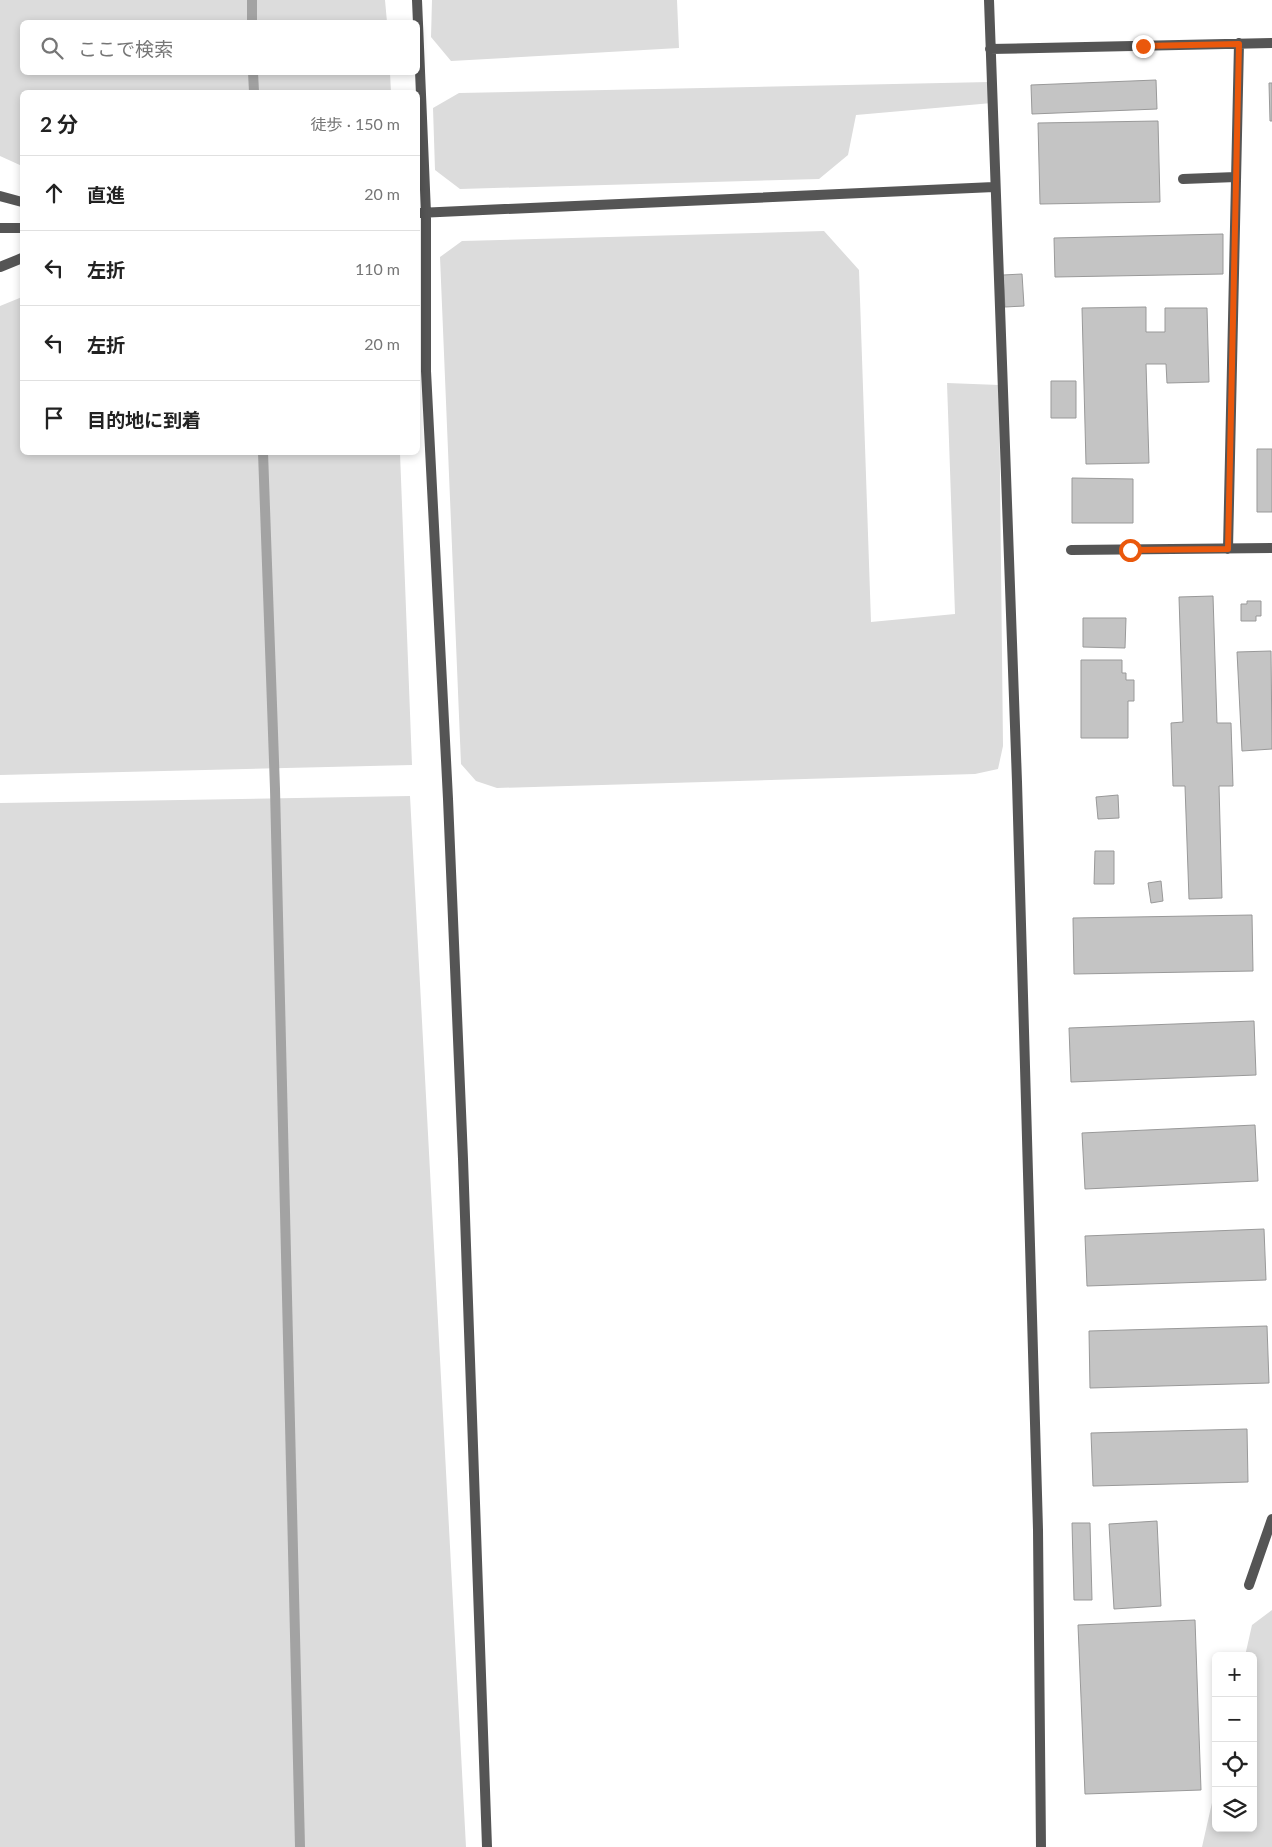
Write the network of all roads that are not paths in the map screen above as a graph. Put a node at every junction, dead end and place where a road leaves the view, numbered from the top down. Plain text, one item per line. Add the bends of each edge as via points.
1 (417, 0) edge
2 (989, 0) edge
3 (417, 20) edge
4 (1272, 43) edge
5 (1239, 44) junction
6 (990, 49) junction
7 (419, 75) edge
8 (419, 90) edge
9 (420, 128) edge
10 (1236, 177) junction
11 (1183, 179) dead end
12 (994, 187) junction
13 (0, 196) edge
14 (20, 201) edge
15 (422, 213) edge
16 (0, 228) edge
17 (20, 228) edge
18 (20, 259) edge
19 (0, 267) edge
20 (1272, 548) edge
21 (1228, 549) junction
22 (1071, 550) dead end
23 (1272, 1519) edge
24 (1249, 1585) dead end
25 (487, 1847) edge
26 (1041, 1847) edge

1 - 3 lane
2 - 6 lane
4 - 5 lane
5 - 6 lane
5 - 10 lane
6 - 12 lane
7 - 8 lane
9 - 15 lane
10 - 11 lane
10 - 21 lane
12 - 15 lane
12 - 26 lane via 1017,782 1038,1510
13 - 14 lane
15 - 25 lane
16 - 17 lane
18 - 19 lane
20 - 21 lane
21 - 22 lane
23 - 24 lane

